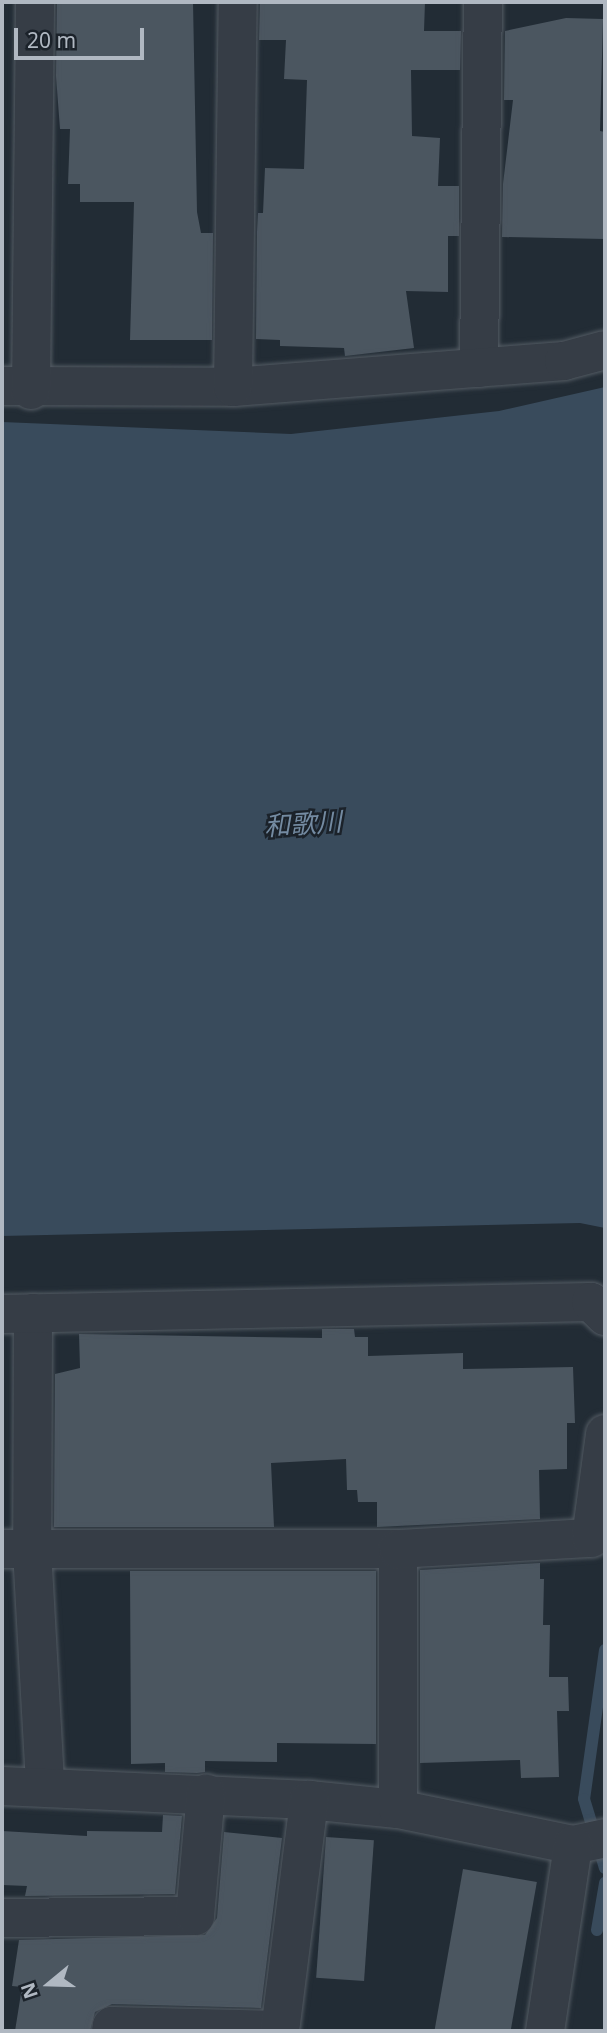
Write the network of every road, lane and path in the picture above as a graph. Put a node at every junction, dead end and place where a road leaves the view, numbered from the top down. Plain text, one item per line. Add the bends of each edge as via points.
1 (35, 2) edge
2 (238, 2) edge
3 (483, 2) edge
4 (605, 350) edge
5 (479, 368) junction
6 (233, 387) junction
7 (16, 388) edge
8 (17, 1313) edge
9 (605, 1316) edge
10 (605, 1434) edge
11 (398, 1549) junction
12 (17, 1550) edge
13 (2, 1786) edge
14 (45, 1786) junction
15 (206, 1793) junction
16 (309, 1800) junction
17 (398, 1809) junction
18 (589, 1842) edge
19 (2, 1918) edge
20 (111, 2031) edge
21 (280, 2031) edge
22 (545, 2031) edge

1 - 7 street
2 - 6 street
3 - 5 street
4 - 5 street via 564,361
5 - 6 street
6 - 7 street
8 - 9 street via 591,1302
8 - 12 street
10 - 11 street via 591,1538
11 - 12 street
11 - 17 street
12 - 14 street
13 - 14 street
14 - 15 street
15 - 16 street
15 - 19 street via 195,1916
16 - 17 street
16 - 21 street
17 - 18 street
18 - 22 street
20 - 21 street via 112,2026

